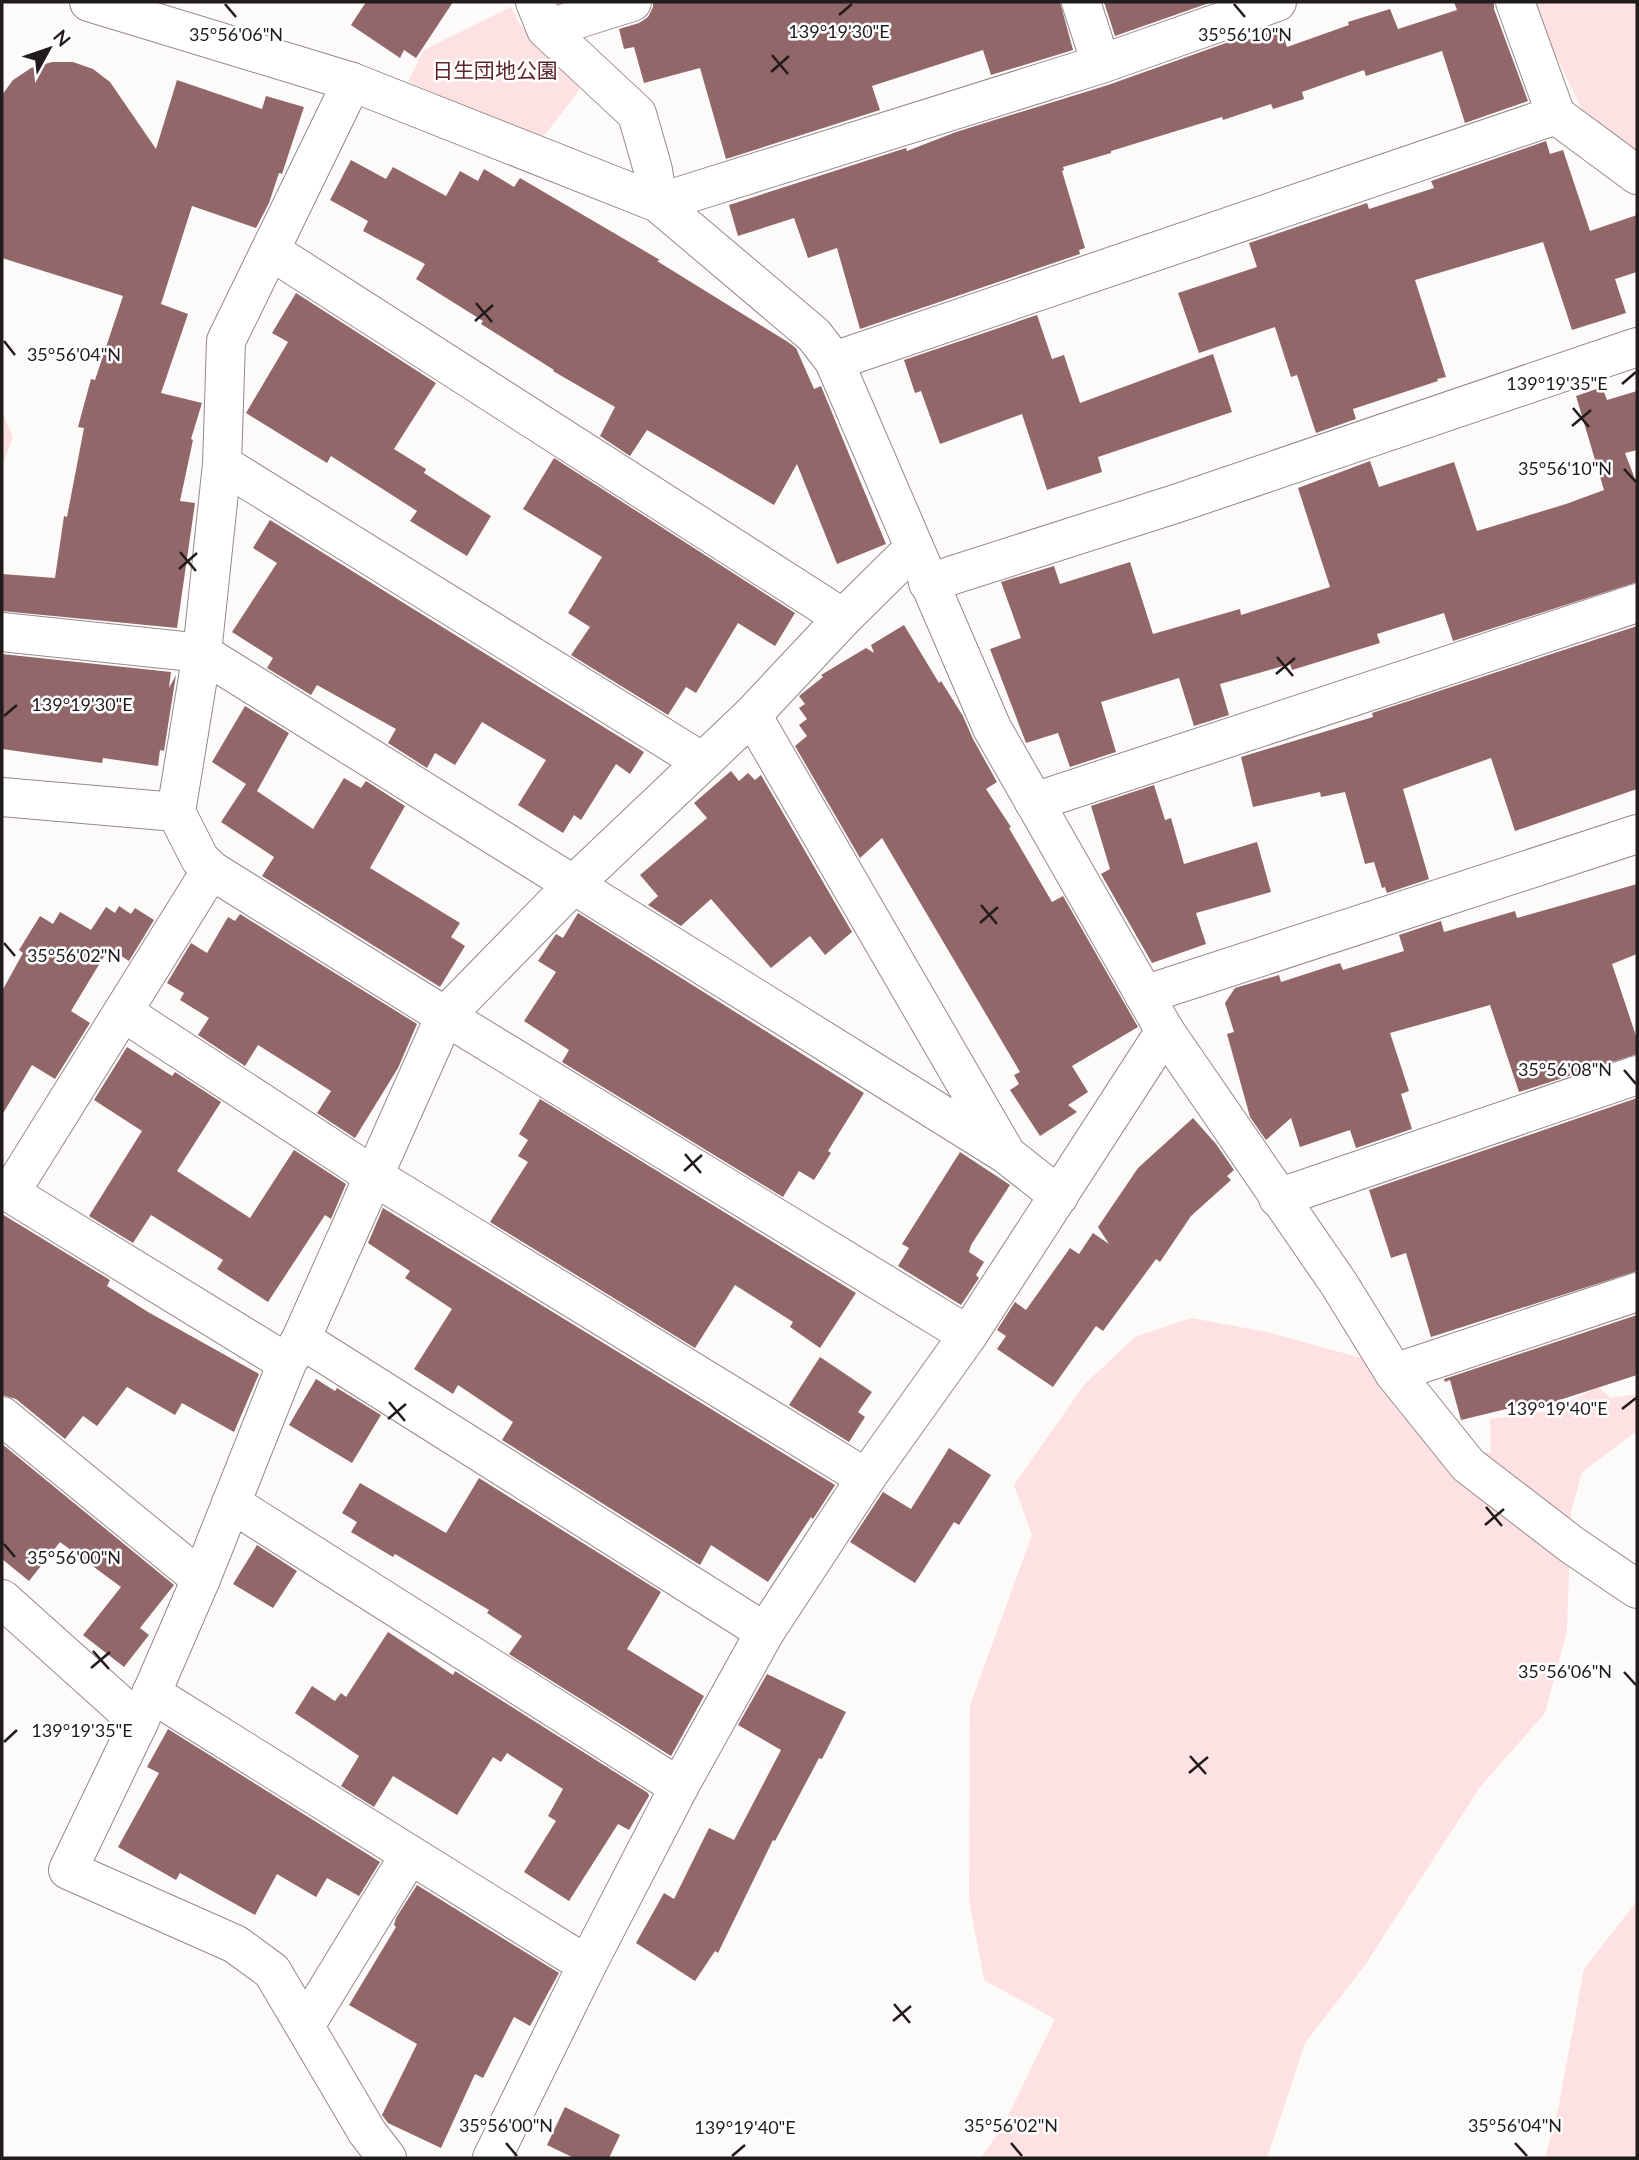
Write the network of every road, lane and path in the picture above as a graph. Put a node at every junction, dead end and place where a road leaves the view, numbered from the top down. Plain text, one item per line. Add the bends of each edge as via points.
1 (89, 2) edge
2 (632, 2) edge
3 (1081, 2) edge
4 (1278, 2) edge
5 (1515, 2) edge
6 (540, 15) edge
7 (1101, 64) junction
8 (352, 82) junction
9 (1556, 115) junction
10 (1637, 175) edge
11 (658, 203) junction
12 (271, 251) junction
13 (1637, 346) edge
14 (834, 361) junction
15 (222, 464) junction
16 (914, 548) junction
17 (928, 583) junction
18 (1637, 603) edge
19 (843, 618) junction
20 (2, 632) edge
21 (202, 653) junction
22 (752, 715) junction
23 (701, 761) junction
24 (2, 797) edge
25 (1034, 802) junction
26 (176, 812) junction
27 (1637, 834) edge
28 (211, 870) junction
29 (574, 884) junction
30 (1144, 995) junction
31 (123, 1012) junction
32 (445, 1016) junction
33 (1165, 1031) junction
34 (1637, 1076) edge
35 (1007, 1155) junction
36 (372, 1175) junction
37 (6, 1195) edge
38 (1059, 1195) junction
39 (1278, 1198) junction
40 (1637, 1292) edge
41 (968, 1335) junction
42 (294, 1351) junction
43 (1394, 1373) junction
44 (2, 1416) edge
45 (866, 1478) junction
46 (231, 1503) junction
47 (201, 1579) junction
48 (1637, 1590) edge
49 (2, 1599) edge
50 (765, 1632) junction
51 (145, 1707) junction
52 (679, 1787) junction
53 (409, 1856) junction
54 (587, 1965) junction
55 (305, 2026) junction
56 (387, 2158) edge
57 (492, 2158) edge

1 - 8 street
2 - 6 street
3 - 7 street
4 - 7 street
5 - 9 street
6 - 11 street via 637,114
7 - 11 street
8 - 11 street
8 - 12 street
9 - 10 street
9 - 14 street
11 - 14 street via 814,335
12 - 15 street via 226,341
12 - 19 street
13 - 17 street
14 - 16 street
15 - 21 street
15 - 23 street
16 - 17 street
16 - 19 street
17 - 25 street via 992,728
18 - 25 street
19 - 22 street
20 - 21 street
21 - 26 street
21 - 29 street
22 - 23 street
22 - 35 street
23 - 29 street
24 - 26 street
25 - 30 street
26 - 28 street via 200,859
27 - 30 street
28 - 31 street
28 - 32 street
29 - 32 street
29 - 35 street
30 - 33 street
31 - 36 street
31 - 37 street
32 - 36 street
32 - 41 street
33 - 38 street
33 - 39 street
34 - 39 street
35 - 38 street
36 - 42 street
36 - 45 street
37 - 42 street
38 - 41 street
39 - 43 street
40 - 43 street
41 - 45 street
42 - 46 street
42 - 50 street
43 - 48 street via 1468,1465
44 - 47 street
45 - 50 street
46 - 47 street
46 - 52 street
47 - 51 street
49 - 51 street
50 - 52 street
51 - 53 street
51 - 55 street via 68,1870 235,1944 272,1971
52 - 54 street
53 - 54 street
53 - 55 street
54 - 57 street
55 - 56 street

